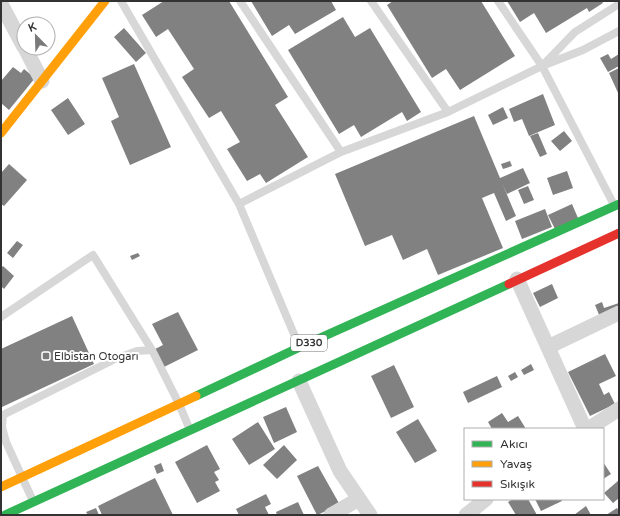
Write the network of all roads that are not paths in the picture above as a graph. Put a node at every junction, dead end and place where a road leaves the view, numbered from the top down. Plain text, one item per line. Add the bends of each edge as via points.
1 (121, 1) edge
2 (240, 1) edge
3 (371, 1) edge
4 (498, 1) edge
5 (101, 2) edge
6 (1, 4) edge
7 (618, 4) edge
8 (619, 30) edge
9 (16, 32) edge
10 (29, 56) edge
11 (542, 66) junction
12 (42, 81) junction
13 (448, 112) junction
14 (1, 133) edge
15 (340, 152) junction
16 (239, 204) junction
17 (618, 210) edge
18 (619, 233) edge
19 (517, 279) junction
20 (619, 313) edge
21 (1, 317) edge
22 (300, 347) junction
23 (548, 347) junction
24 (152, 350) junction
25 (299, 381) junction
26 (180, 404) junction
27 (619, 409) edge
28 (587, 428) edge
29 (589, 428) edge
30 (190, 431) junction
31 (3, 439) edge
32 (23, 477) junction
33 (1, 487) edge
34 (359, 499) junction
35 (485, 500) edge
36 (34, 502) junction
37 (5, 515) edge
38 (331, 515) edge
39 (370, 515) edge
40 (466, 515) edge

1 - 16 lane
2 - 15 lane
3 - 13 lane
4 - 11 lane
5 - 12 main road
6 - 9 street
7 - 11 lane via 575,32
8 - 11 lane via 582,50
10 - 12 street
11 - 13 lane
11 - 17 lane
12 - 14 main road
13 - 15 lane
15 - 16 lane
16 - 22 lane
17 - 22 main road, D330
18 - 19 main road, D330
19 - 23 street
19 - 25 main road, D330
20 - 23 street
21 - 24 lane via 94,256
22 - 26 main road, D330
23 - 28 street
24 - 26 lane
24 - 31 lane via 137,351 115,359 3,415
25 - 30 main road, D330
25 - 34 street via 340,471
26 - 30 lane
26 - 32 main road, D330
27 - 29 street
30 - 36 main road, D330
31 - 32 lane
32 - 33 main road, D330
32 - 36 lane
34 - 38 street
34 - 39 street
35 - 40 street
36 - 37 main road, D330

